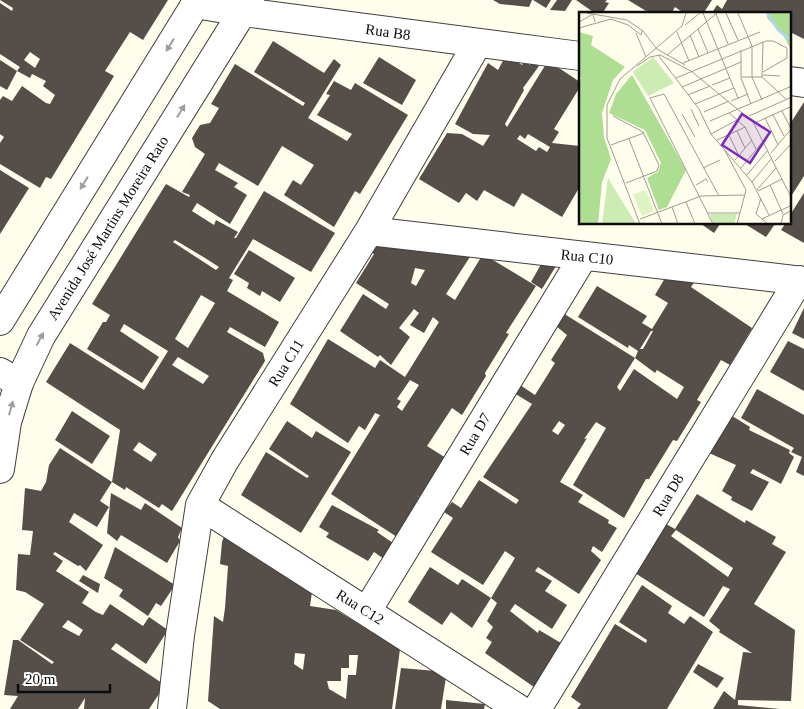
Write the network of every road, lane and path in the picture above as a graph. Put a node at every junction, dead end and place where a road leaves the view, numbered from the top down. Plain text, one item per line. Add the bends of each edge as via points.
1 (196, 2) edge
2 (246, 6) edge
3 (477, 44) junction
4 (579, 56) edge
5 (369, 231) junction
6 (583, 257) junction
7 (801, 281) edge
8 (0, 321) edge
9 (9, 377) edge
10 (0, 469) edge
11 (200, 506) junction
12 (367, 611) junction
13 (172, 709) edge
14 (519, 709) edge
15 (538, 709) edge

1 - 2 street, Rua B8
1 -> 8 street
2 - 3 street, Rua B8
9 -> 2 street, Avenida José Martins Moreira Rato via 41,336
3 - 4 street, Rua B8
3 - 5 street, Rua C11
5 - 6 street, Rua C10
5 - 11 street, Rua C11 via 225,460
6 - 7 street, Rua C10
6 - 12 street, Rua D7
7 - 15 street, Rua D8
10 -> 9 street, Avenida José Martins Moreira Rato via 8,422
11 - 12 street, Rua C12
11 - 13 street, Rua C11
12 - 14 street, Rua C12

